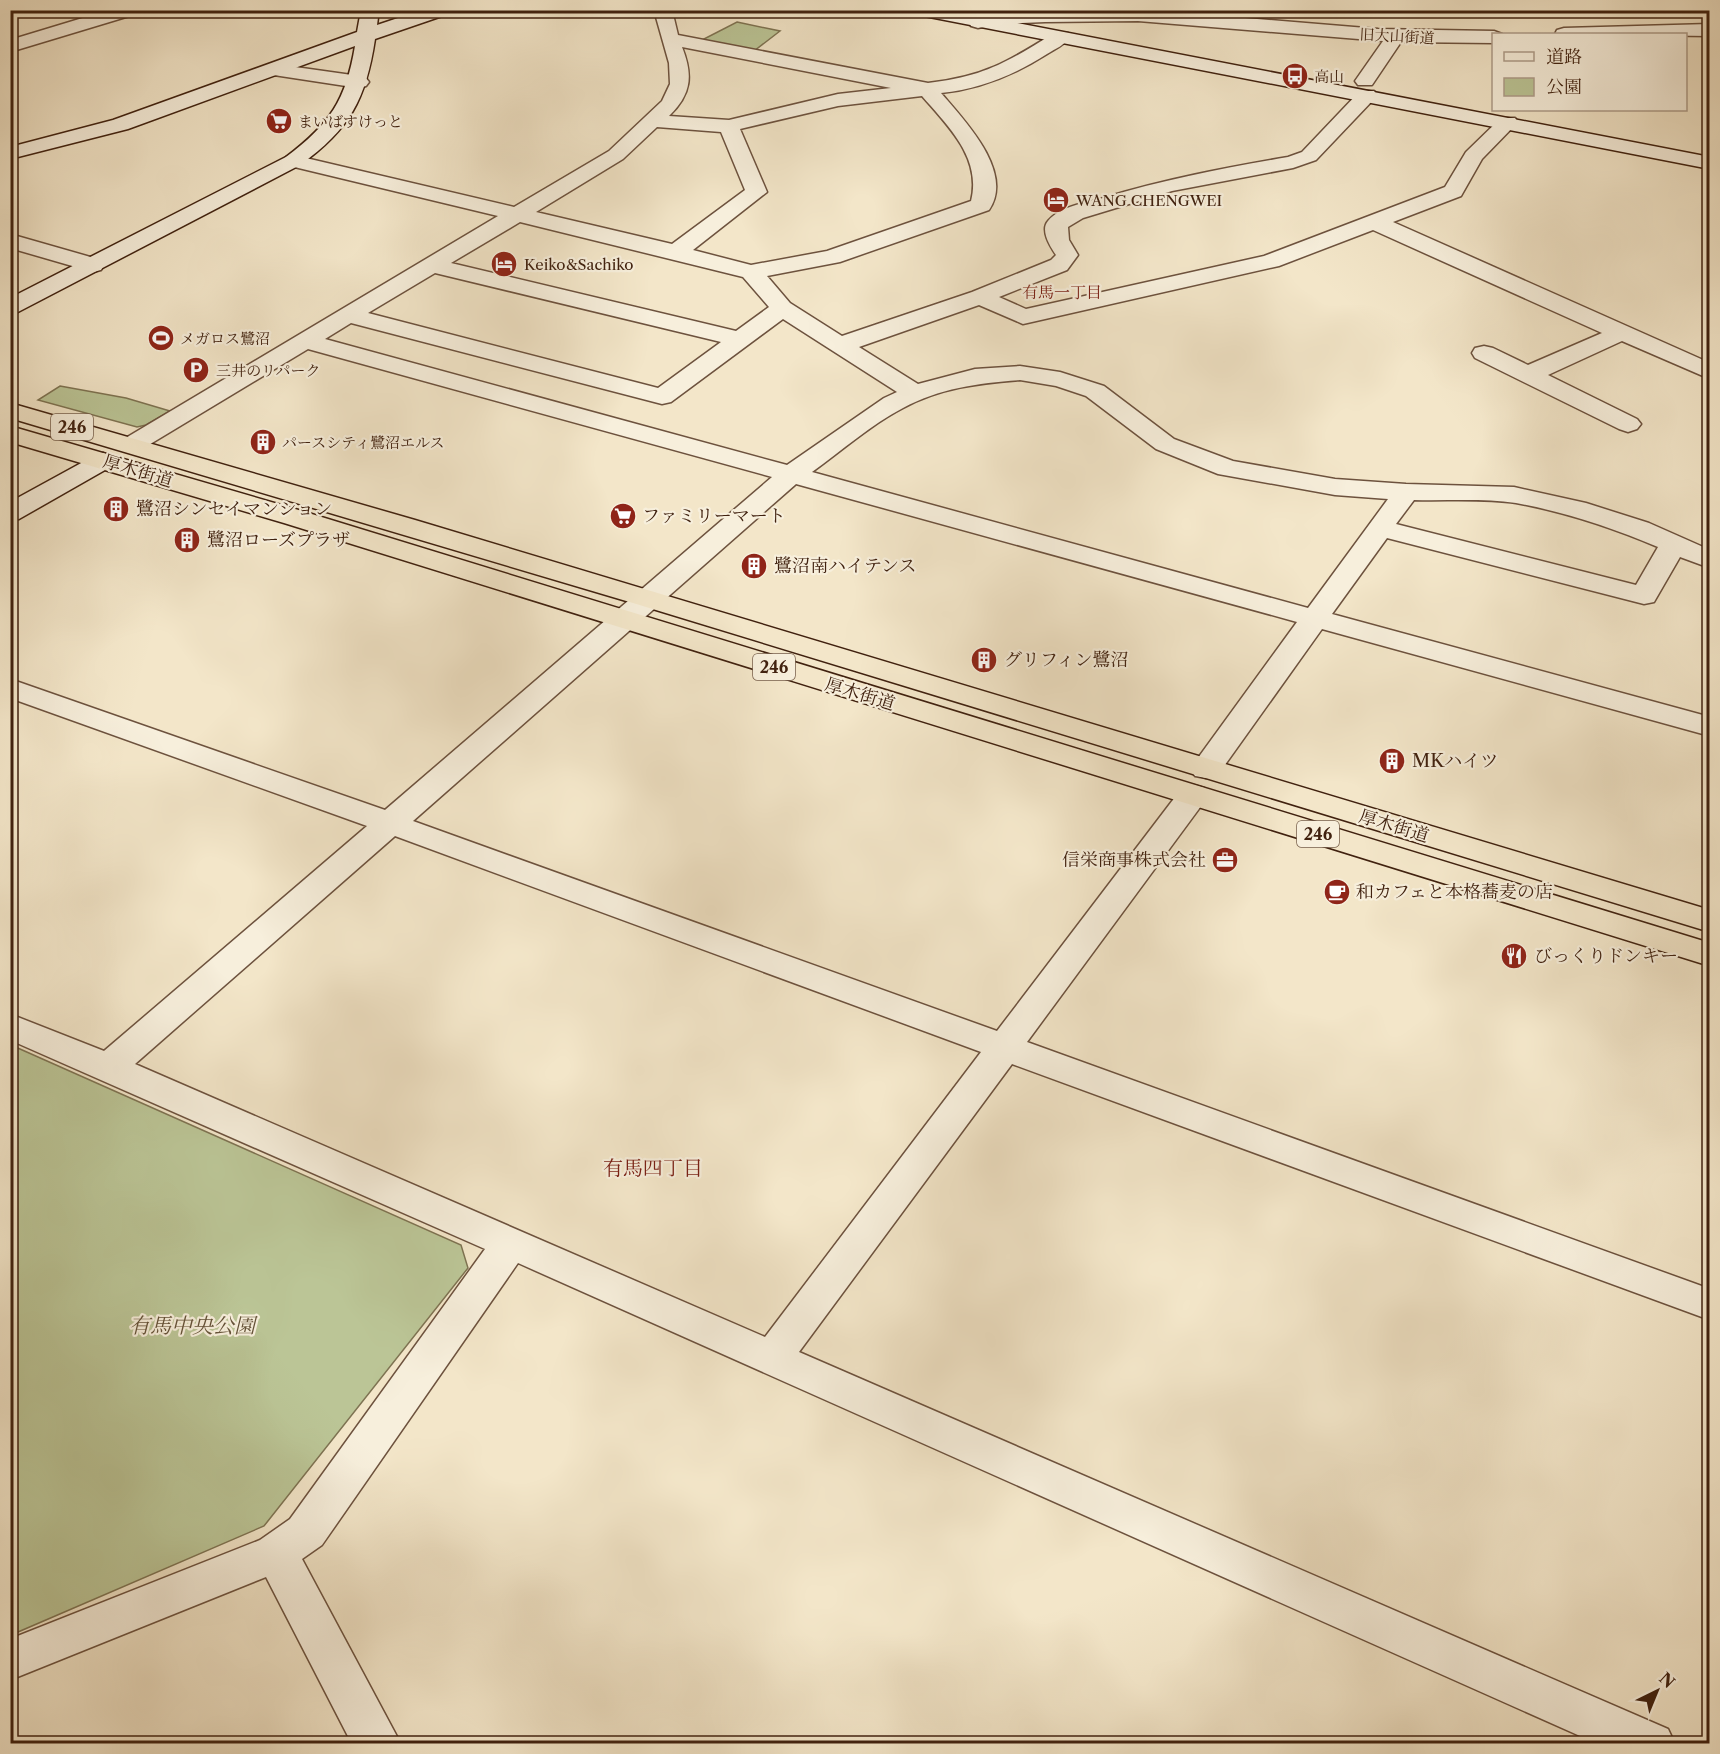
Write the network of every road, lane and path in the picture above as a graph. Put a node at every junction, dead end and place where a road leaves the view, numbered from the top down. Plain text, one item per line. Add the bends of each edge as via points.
1 (130, 10) edge
2 (370, 10) edge
3 (442, 10) edge
4 (663, 10) edge
5 (919, 10) edge
6 (1605, 14) dead end
7 (978, 22) junction
8 (1710, 30) edge
9 (1662, 33) edge
10 (366, 36) junction
11 (1060, 37) junction
12 (1395, 37) junction
13 (1492, 37) edge
14 (670, 39) junction
15 (10, 46) edge
16 (274, 70) junction
17 (359, 82) junction
18 (1366, 88) junction
19 (927, 89) junction
20 (653, 121) junction
21 (1508, 122) junction
22 (729, 126) junction
23 (10, 153) edge
24 (293, 161) junction
25 (1710, 163) edge
26 (518, 214) junction
27 (1374, 222) junction
28 (10, 241) edge
29 (676, 252) junction
30 (93, 265) junction
31 (431, 265) junction
32 (751, 272) junction
33 (980, 297) junction
34 (10, 307) edge
35 (782, 308) junction
36 (347, 315) junction
37 (1621, 333) junction
38 (739, 339) junction
39 (305, 341) junction
40 (840, 345) junction
41 (1484, 354) dead end
42 (1710, 372) edge
43 (1527, 375) junction
44 (915, 393) junction
45 (10, 410) edge
46 (1628, 424) dead end
47 (10, 434) edge
48 (133, 444) junction
49 (103, 461) junction
50 (792, 474) junction
51 (1406, 492) junction
52 (10, 513) edge
53 (1380, 528) junction
54 (1674, 544) junction
55 (1710, 560) edge
56 (648, 599) junction
57 (1314, 619) junction
58 (622, 621) junction
59 (10, 688) edge
60 (1710, 727) edge
61 (1200, 782) junction
62 (389, 823) junction
63 (1710, 921) edge
64 (1710, 955) edge
65 (10, 1026) edge
66 (1004, 1048) junction
67 (109, 1067) junction
68 (511, 1243) junction
69 (1710, 1305) edge
70 (772, 1358) junction
71 (276, 1552) junction
72 (10, 1660) edge
73 (377, 1743) edge
74 (1651, 1743) edge

1 - 15 street
2 - 10 street
3 - 10 street
4 - 14 street
5 - 7 street
6 - 9 street
7 - 11 street
7 - 12 street, 旧大山街道 via 998,18 1129,16
8 - 9 street
10 - 16 street
10 - 17 street
11 - 18 street
11 - 19 street via 993,76
12 - 13 street, 旧大山街道
12 - 18 street
14 - 19 street
14 - 20 street via 679,63 680,84 670,104
16 - 17 street
16 - 23 street via 119,126
17 - 24 street via 336,126
18 - 21 street
18 - 33 street via 1309,156 1169,185 1075,213 1057,224 1058,240 1067,255 1059,265
19 - 22 street via 838,100
19 - 32 street via 972,146 983,170 986,193 981,206 832,257
20 - 22 street
20 - 26 street via 616,155
21 - 25 street
21 - 27 street via 1473,156 1453,191
22 - 29 street via 756,192
24 - 26 street
24 - 30 street
26 - 29 street
26 - 31 street
27 - 33 street via 1271,261 1023,317
27 - 37 street
28 - 30 street
29 - 32 street
30 - 34 street
31 - 36 street
31 - 38 street
32 - 35 street
33 - 40 street
35 - 38 street
35 - 40 street
36 - 38 street via 662,397
36 - 39 street
37 - 42 street
37 - 43 street
39 - 48 street
39 - 50 street
40 - 44 street
41 - 43 street
43 - 46 street
44 - 50 street via 893,403
44 - 51 street via 975,376 1020,373 1060,379 1095,391 1165,444 1227,468 1335,488
45 - 48 highway, 厚木街道 / 246
47 - 49 highway, 厚木街道 / 246
48 - 56 highway, 厚木街道 / 246
49 - 52 street
49 - 58 highway, 厚木街道 / 246
50 - 56 street
50 - 57 street
51 - 53 street
51 - 54 street via 1514,495 1577,509
53 - 54 street via 1644,596
53 - 57 street
54 - 55 street
56 - 58 street
56 - 61 highway, 厚木街道 / 246 via 831,652
57 - 60 street
57 - 61 street
58 - 61 highway, 厚木街道 / 246
58 - 62 street
59 - 62 street
61 - 63 highway, 厚木街道 / 246
61 - 64 highway, 厚木街道 / 246
61 - 66 street
62 - 66 street
62 - 67 street
65 - 67 street
66 - 69 street
66 - 70 street
67 - 68 street
68 - 70 street
68 - 71 street via 306,1532
70 - 74 street
71 - 72 street
71 - 73 street

